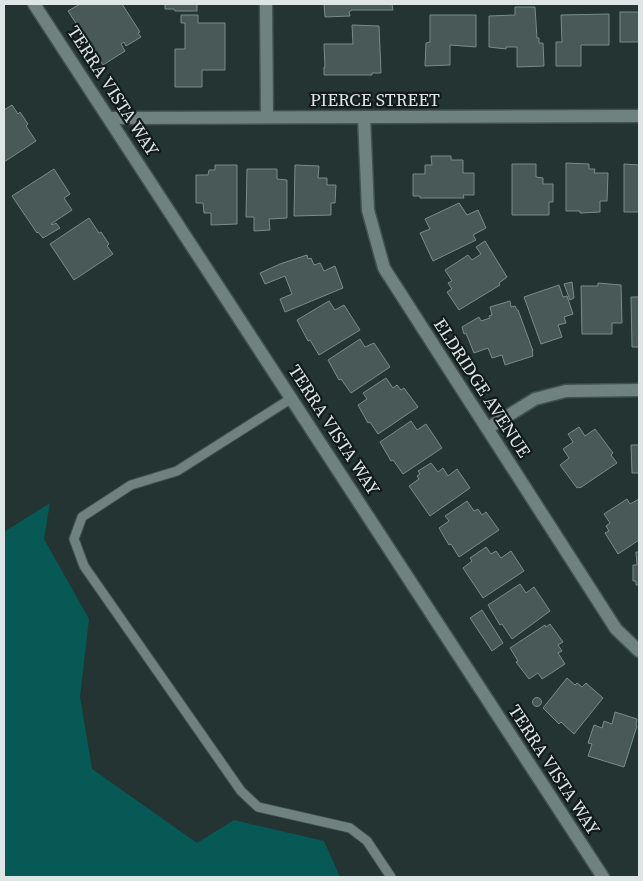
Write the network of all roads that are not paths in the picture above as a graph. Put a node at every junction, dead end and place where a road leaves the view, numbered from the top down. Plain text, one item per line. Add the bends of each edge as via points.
1 (34, 4) edge
2 (266, 4) edge
3 (639, 116) edge
4 (364, 117) junction
5 (110, 118) junction
6 (268, 118) junction
7 (639, 390) edge
8 (292, 398) junction
9 (488, 428) junction
10 (639, 651) edge
11 (391, 877) edge
12 (603, 877) edge

1 - 5 street, TERRA VISTA WAY
2 - 6 street
3 - 4 street, PIERCE STREET
4 - 6 street, PIERCE STREET
4 - 9 street, ELDRIDGE AVENUE via 368,210 384,268
5 - 6 street, PIERCE STREET
5 - 8 street, TERRA VISTA WAY
7 - 9 street via 566,391 535,399
8 - 11 lane via 177,471 131,485 82,517 74,539 84,566 241,791 258,807 350,828 367,842
8 - 12 street, TERRA VISTA WAY
9 - 10 street, ELDRIDGE AVENUE via 616,629

